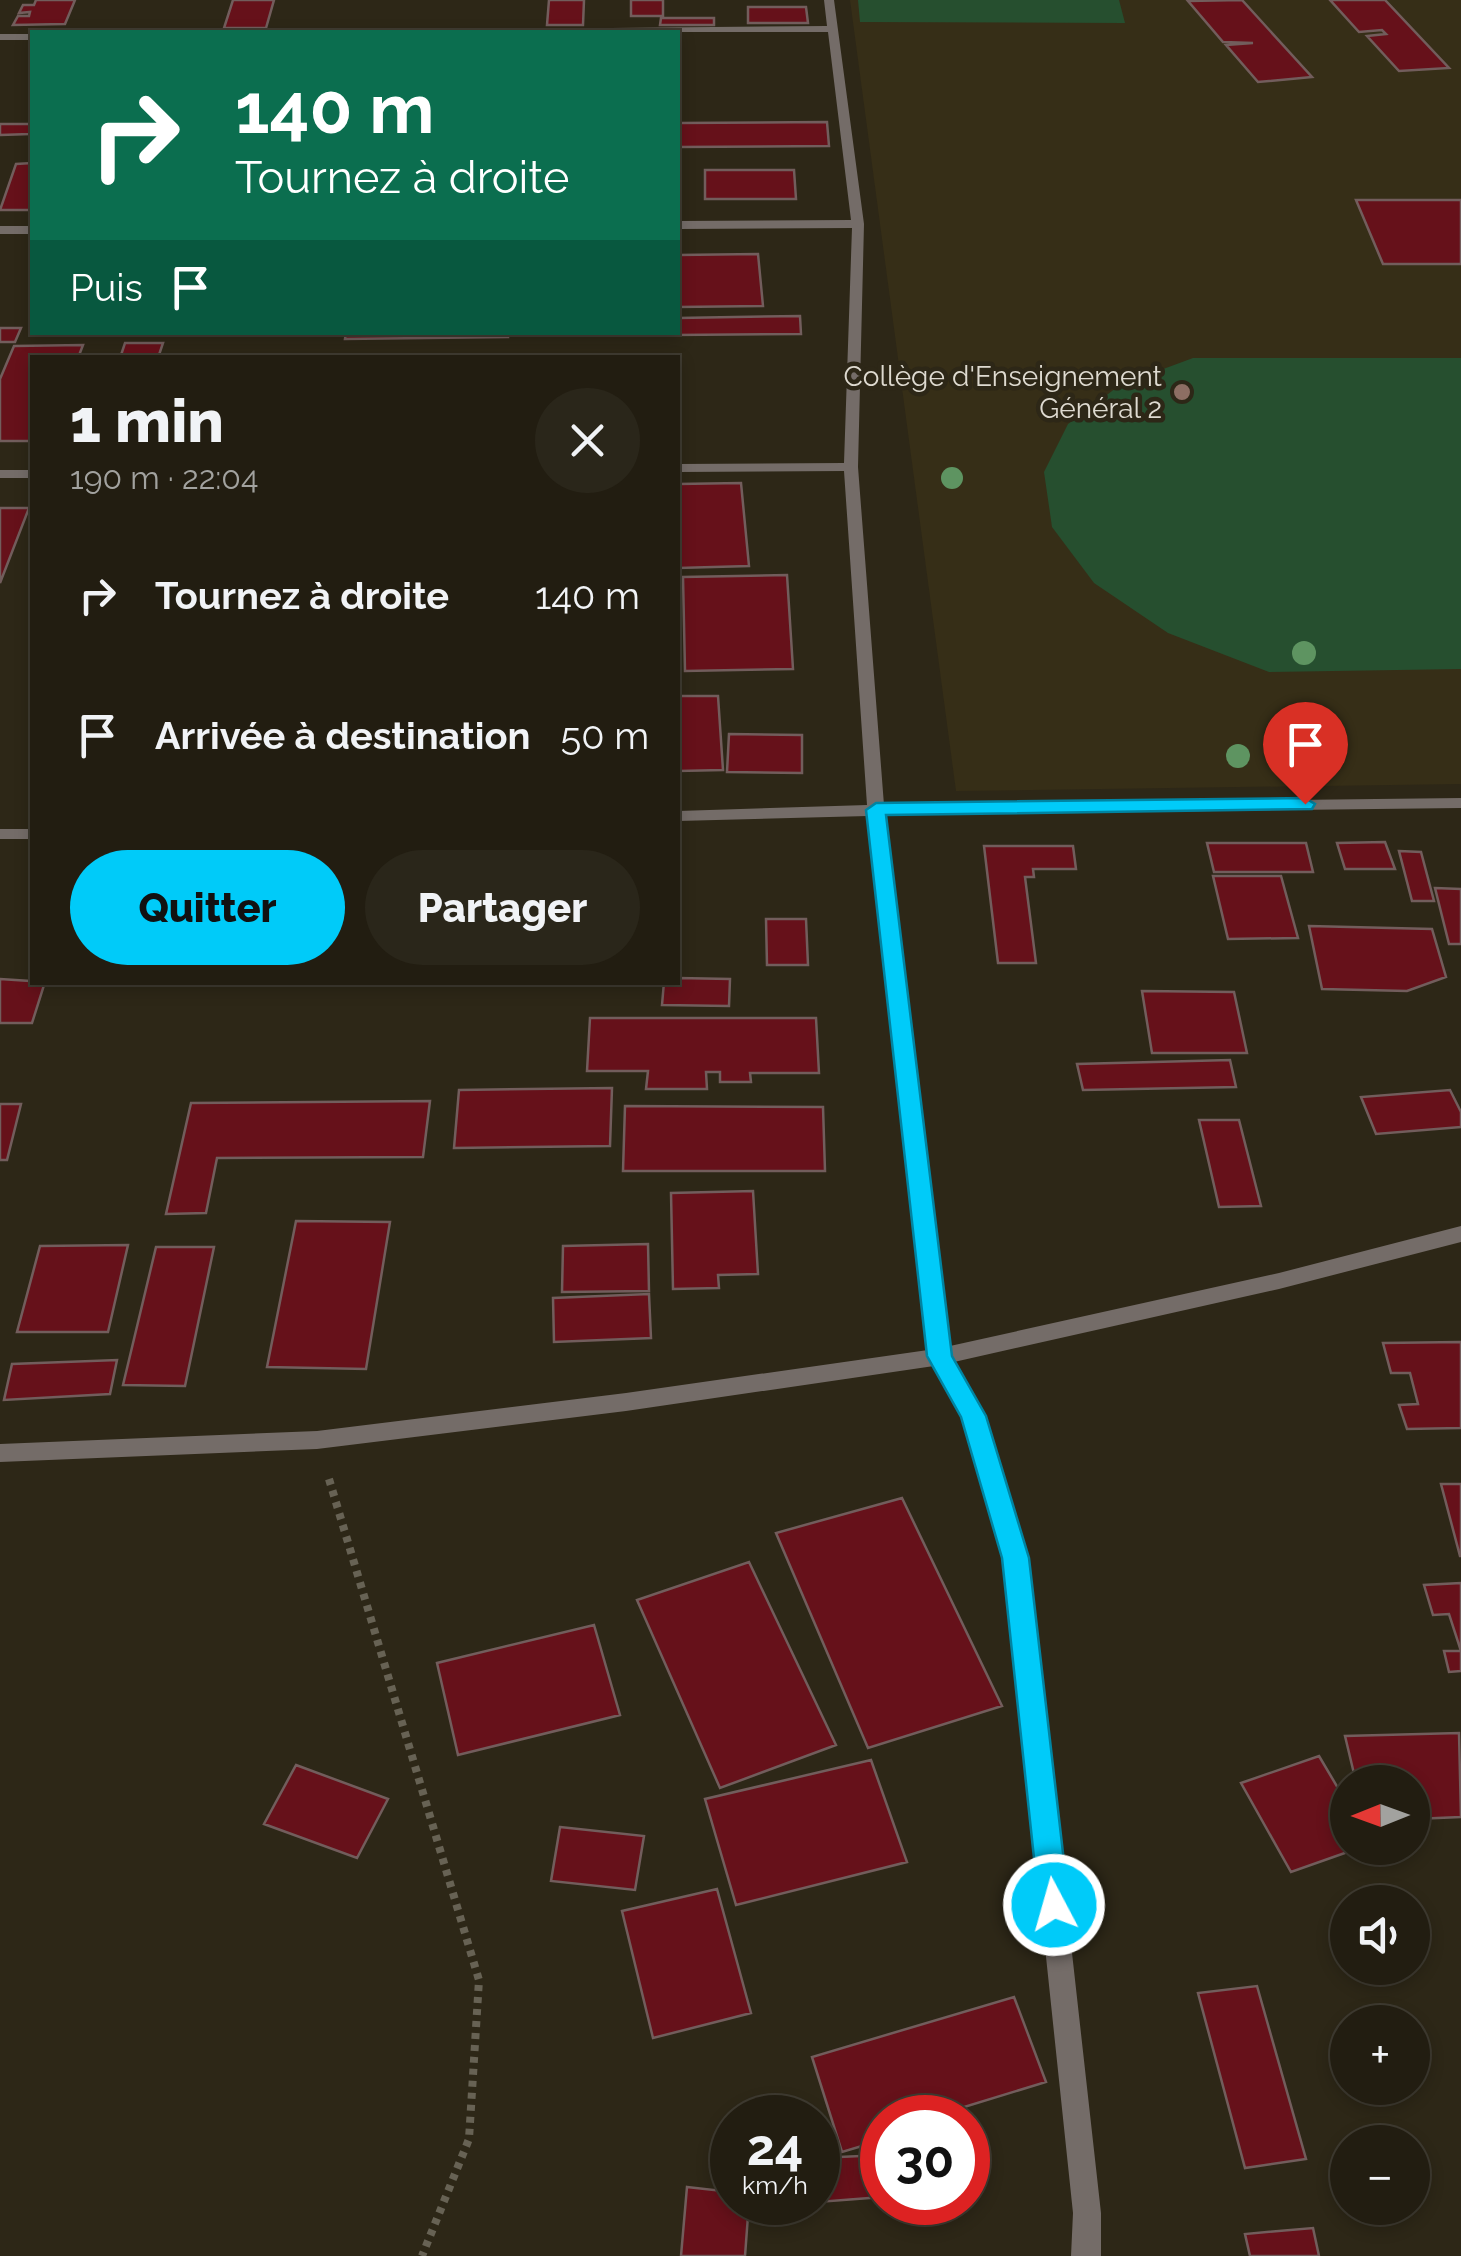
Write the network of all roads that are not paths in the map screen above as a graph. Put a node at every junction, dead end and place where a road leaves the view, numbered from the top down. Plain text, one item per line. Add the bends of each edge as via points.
1 (829, 0) edge
2 (833, 29) junction
3 (680, 30) edge
4 (0, 37) edge
5 (30, 37) edge
6 (858, 224) junction
7 (680, 225) edge
8 (0, 230) edge
9 (30, 230) edge
10 (851, 467) junction
11 (680, 468) edge
12 (0, 474) edge
13 (30, 474) edge
14 (1461, 803) edge
15 (876, 810) junction
16 (680, 816) edge
17 (0, 834) edge
18 (30, 834) edge
19 (1461, 1234) edge
20 (940, 1356) junction
21 (0, 1453) edge
22 (1086, 2256) edge

1 - 2 street
2 - 3 street
2 - 6 street
4 - 5 street
6 - 7 street
6 - 10 street
8 - 9 street
10 - 11 street
10 - 15 street
12 - 13 street
14 - 15 street
15 - 16 street
15 - 20 street
17 - 18 street
19 - 20 street
20 - 21 street via 317,1440
20 - 22 street via 974,1416 1016,1558 1088,2213

